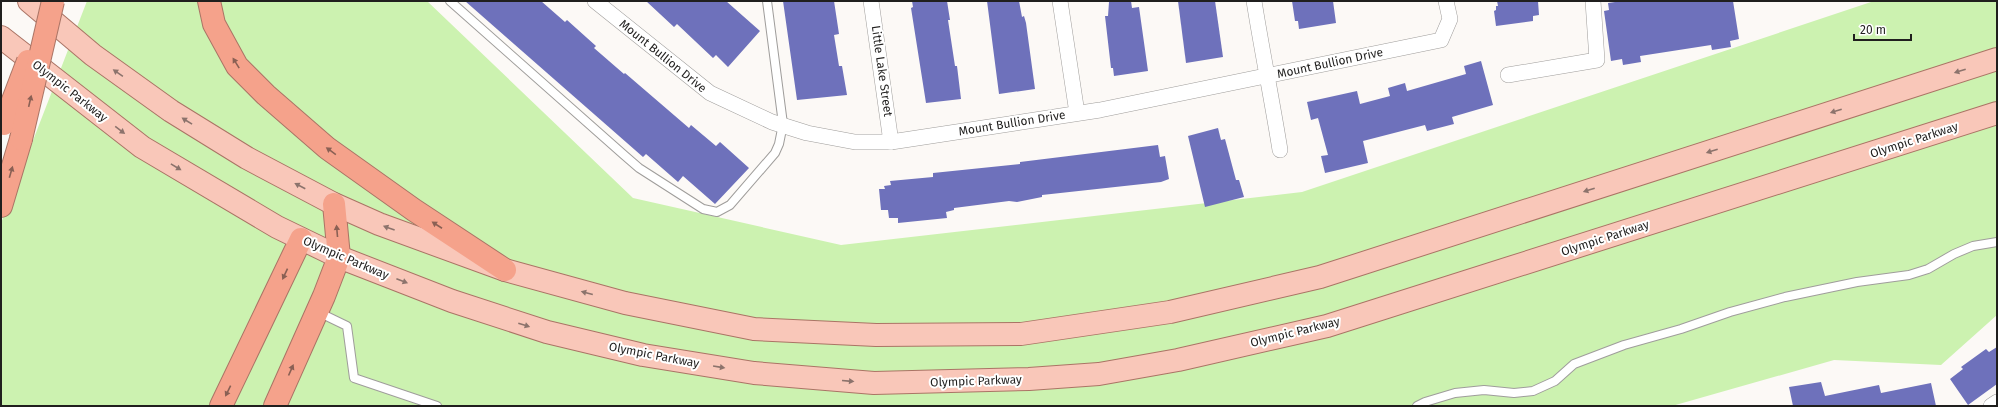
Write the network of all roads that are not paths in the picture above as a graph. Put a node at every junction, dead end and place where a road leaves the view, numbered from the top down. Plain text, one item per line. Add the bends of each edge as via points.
1 (29, 1) edge
2 (52, 1) edge
3 (209, 1) edge
4 (450, 1) edge
5 (595, 1) edge
6 (767, 1) edge
7 (872, 1) edge
8 (1060, 1) edge
9 (1254, 1) edge
10 (1446, 1) edge
11 (1593, 1) edge
12 (1, 37) edge
13 (1997, 59) edge
14 (1508, 74) dead end
15 (1268, 76) junction
16 (1077, 113) junction
17 (1997, 113) edge
18 (783, 124) junction
19 (2, 127) edge
20 (891, 142) junction
21 (1280, 150) dead end
22 (334, 204) junction
23 (1, 206) edge
24 (301, 239) junction
25 (1997, 242) edge
26 (339, 257) junction
27 (505, 270) junction
28 (317, 312) junction
29 (1997, 402) edge
30 (221, 406) edge
31 (275, 406) edge
32 (437, 406) edge
33 (1417, 406) edge
34 (1991, 406) edge

22 -> 1 main road via 247,158 171,111 93,55
2 - 19 highway, bridge
23 -> 2 highway, bridge via 21,139
27 -> 3 highway via 327,148 266,95 237,66 214,24
4 - 18 lane via 629,159 703,209 717,212 730,205 775,153
5 - 18 street, Mount Bullion Drive via 710,93 772,122
6 - 18 lane
7 - 20 street, Little Lake Street
8 - 16 street
9 - 15 street
10 - 15 street, Mount Bullion Drive via 1450,19 1441,40
11 - 14 street via 1597,60
12 -> 24 main road, Olympic Parkway via 142,147
13 -> 27 main road via 1320,277 1170,312 1028,333 876,335 754,329 625,303
15 - 16 street, Mount Bullion Drive
15 - 21 street
16 - 20 street, Mount Bullion Drive
26 -> 17 main road, Olympic Parkway via 452,301 547,332 643,355 754,373 874,383 1029,379 1099,374 1178,360 1327,326
18 - 20 street, Mount Bullion Drive via 807,133 854,142
26 -> 22 highway
27 -> 22 main road via 379,224
24 - 26 main road, Olympic Parkway
24 -> 30 highway
25 - 33 lane via 1973,246 1928,269 1909,275 1857,282 1785,297 1624,344 1574,364 1555,381 1533,390 1514,393 1484,390 1455,393
26 - 28 highway
31 -> 28 highway
28 - 32 lane via 347,326 354,378
29 - 34 street

